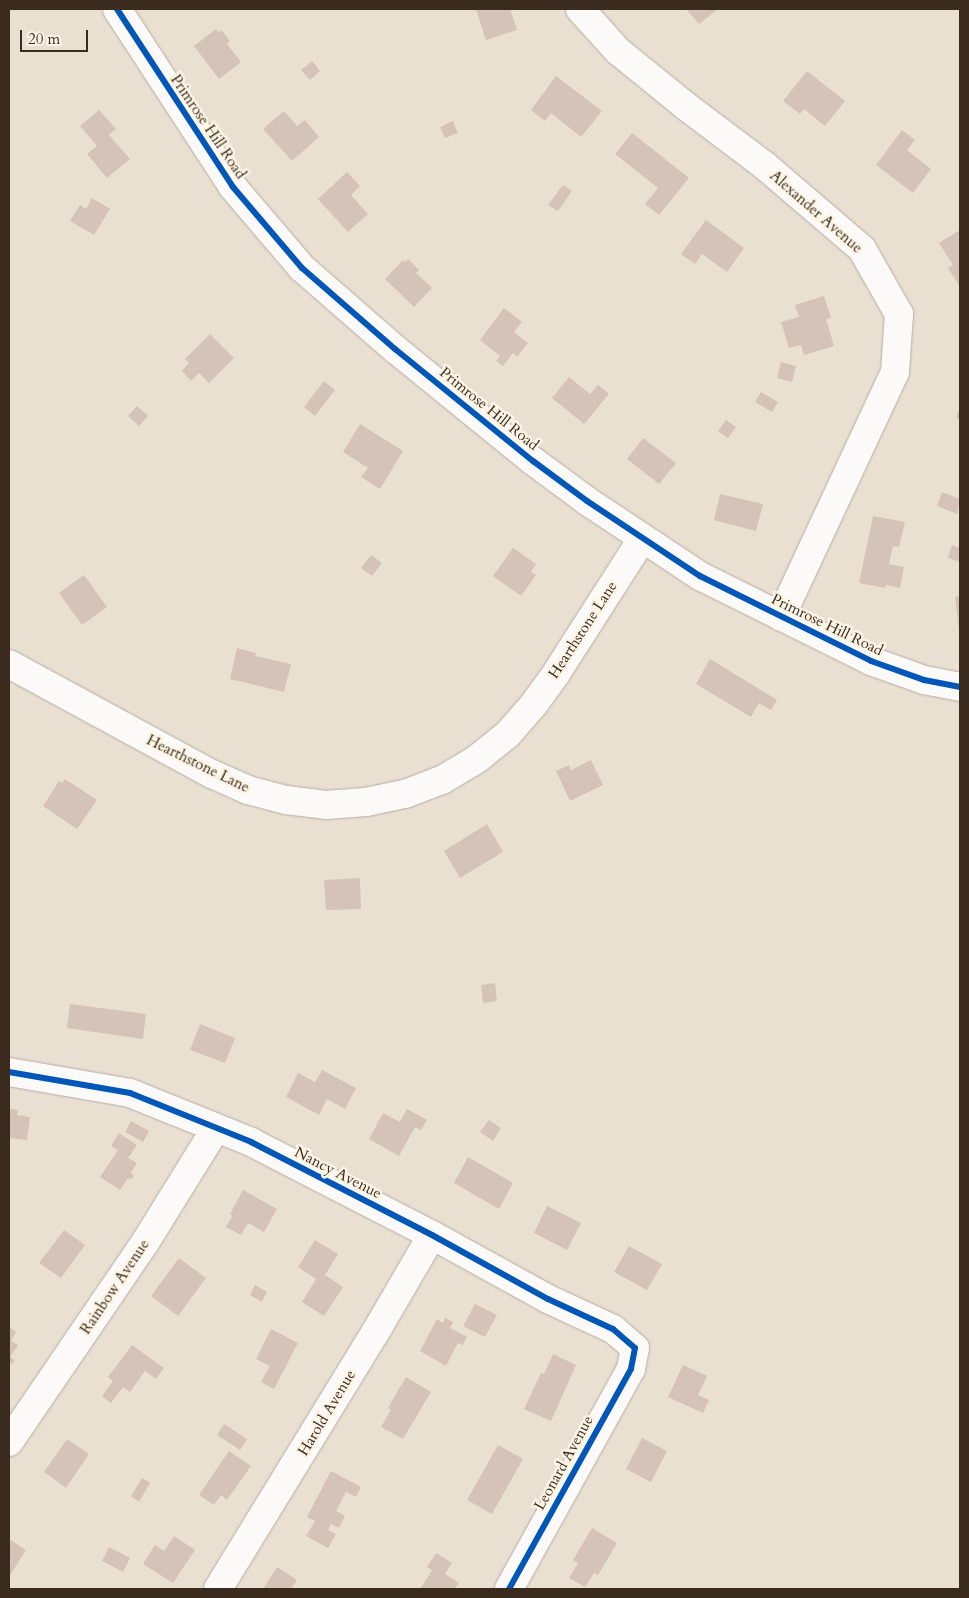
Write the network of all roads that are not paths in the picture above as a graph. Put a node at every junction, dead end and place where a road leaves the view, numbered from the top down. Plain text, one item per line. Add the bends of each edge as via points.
1 (117, 9) edge
2 (580, 9) edge
3 (642, 539) junction
4 (781, 617) junction
5 (9, 664) edge
6 (960, 687) edge
7 (9, 1072) edge
8 (216, 1128) junction
9 (432, 1235) junction
10 (635, 1348) joint
11 (9, 1442) edge
12 (218, 1589) edge
13 (509, 1589) edge

1 - 3 street, Primrose Hill Road via 233,187 302,268 394,349 533,461
2 - 4 street, Alexander Avenue via 618,51 764,165 862,249 899,314 895,372
3 - 4 street, Primrose Hill Road via 700,576
3 - 5 street, Hearthstone Lane via 557,672 508,734 477,759 442,780 405,794 366,802 326,804 286,800 248,790 212,774
4 - 6 street, Primrose Hill Road via 871,661 924,680
7 - 8 street, Nancy Avenue via 130,1093
8 - 9 street, Nancy Avenue via 251,1142
8 - 11 street, Rainbow Avenue via 146,1241
9 - 10 street, Nancy Avenue via 548,1299 613,1329
9 - 12 street, Harold Avenue
10 - 13 street, Leonard Avenue via 631,1370

